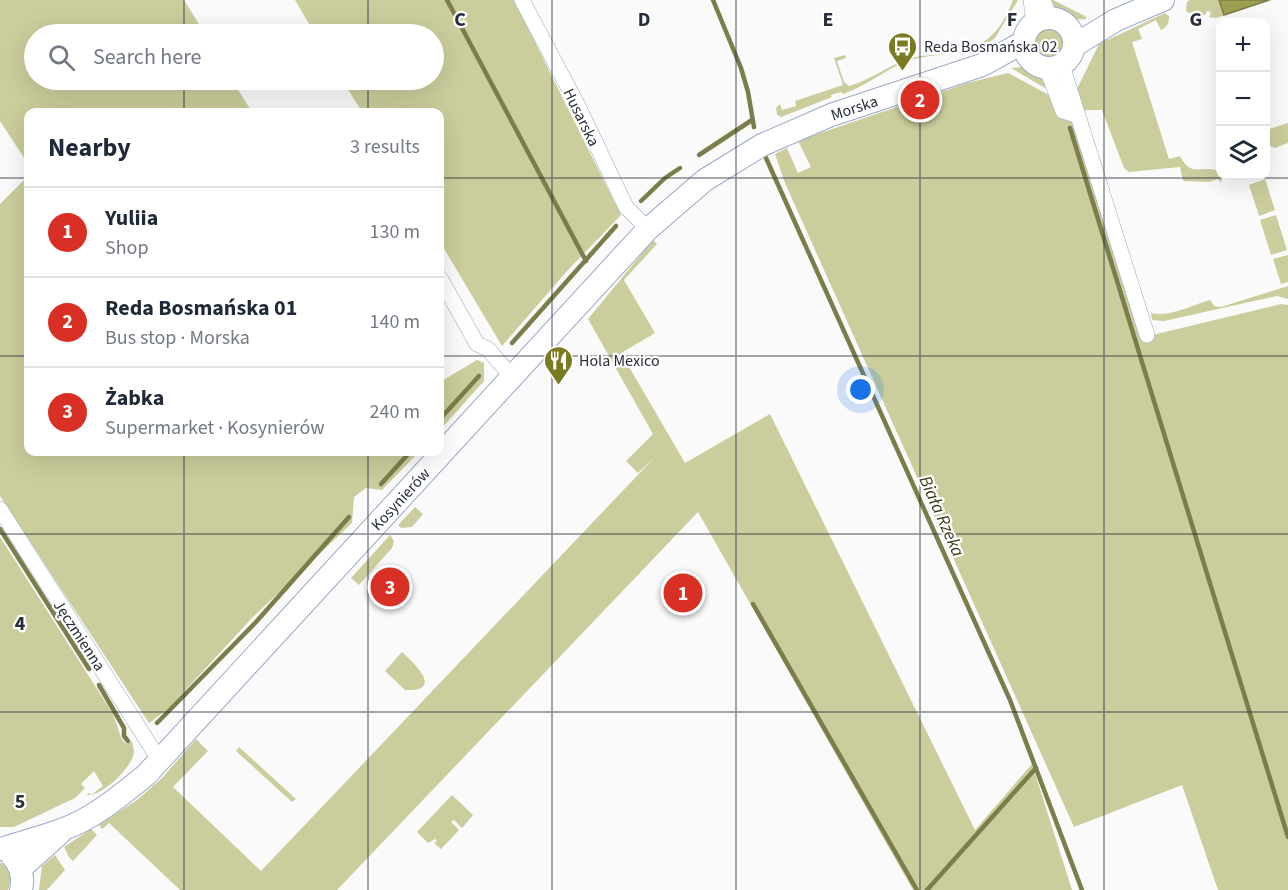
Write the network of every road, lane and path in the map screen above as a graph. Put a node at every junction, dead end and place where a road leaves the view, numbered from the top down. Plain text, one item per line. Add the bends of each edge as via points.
1 (522, 0) edge
2 (1031, 0) edge
3 (1163, 0) edge
4 (1048, 39) edge
5 (762, 145) joint
6 (648, 229) junction
7 (444, 285) edge
8 (1147, 335) dead end
9 (512, 377) junction
10 (444, 451) edge
11 (440, 456) edge
12 (0, 509) edge
13 (160, 761) junction
14 (64, 829) junction
15 (1, 849) edge
16 (21, 879) edge

1 - 6 street, Husarska via 626,207
2 - 4 street
3 - 4 main road, Morska via 1116,20
4 - 5 main road, Morska via 831,115
4 - 8 street via 1071,112 1090,151
5 - 6 main road, Kosynierów via 705,180
6 - 9 main road, Kosynierów
7 - 9 street via 477,344 488,350
9 - 10 main road, Kosynierów
11 - 13 main road, Kosynierów
12 - 13 street, Jęczmienna
13 - 14 main road, Kosynierów via 119,797
14 - 15 main road, Kosynierów
14 - 16 main road, Kosynierów
15 - 16 main road via 13,856

